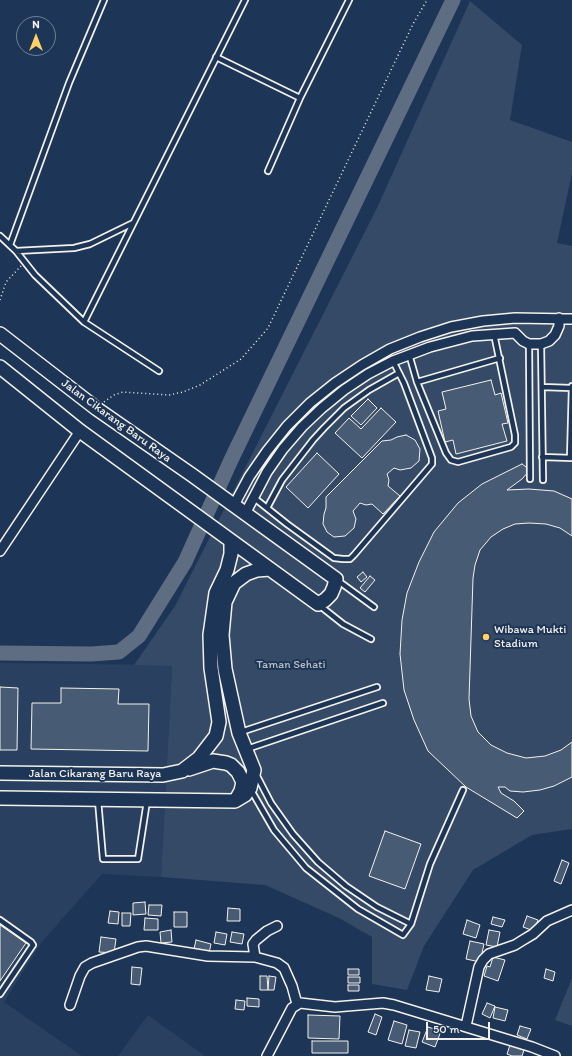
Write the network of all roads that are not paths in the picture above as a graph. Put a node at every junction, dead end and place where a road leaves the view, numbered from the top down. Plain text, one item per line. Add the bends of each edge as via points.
1 (104, 0) edge
2 (245, 0) edge
3 (349, 0) edge
4 (216, 57) junction
5 (300, 98) junction
6 (268, 171) dead end
7 (133, 223) junction
8 (0, 236) edge
9 (10, 245) junction
10 (16, 251) junction
11 (515, 318) junction
12 (559, 318) junction
13 (572, 319) edge
14 (84, 322) junction
15 (515, 332) junction
16 (0, 334) edge
17 (494, 334) junction
18 (529, 344) junction
19 (541, 344) junction
20 (409, 354) junction
21 (500, 358) junction
22 (393, 361) junction
23 (0, 367) edge
24 (159, 371) dead end
25 (399, 373) junction
26 (417, 382) junction
27 (542, 387) junction
28 (572, 387) edge
29 (80, 431) junction
30 (542, 457) junction
31 (571, 458) edge
32 (530, 479) dead end
33 (542, 480) dead end
34 (253, 497) junction
35 (234, 505) junction
36 (267, 508) junction
37 (245, 514) junction
38 (231, 541) junction
39 (0, 551) edge
40 (270, 569) junction
41 (336, 579) junction
42 (318, 604) junction
43 (374, 607) dead end
44 (371, 639) dead end
45 (377, 687) dead end
46 (383, 703) dead end
47 (239, 733) junction
48 (246, 750) junction
49 (254, 770) junction
50 (182, 771) junction
51 (0, 773) edge
52 (250, 788) junction
53 (463, 790) dead end
54 (0, 798) edge
55 (98, 800) junction
56 (147, 801) junction
57 (235, 801) junction
58 (572, 910) edge
59 (0, 920) edge
60 (411, 924) junction
61 (277, 926) dead end
62 (255, 957) junction
63 (0, 994) edge
64 (297, 1004) junction
65 (70, 1005) dead end
66 (466, 1026) junction
67 (267, 1056) edge
68 (555, 1056) edge

1 - 9 lane via 69,83
2 - 4 lane
3 - 5 lane
4 - 5 lane
4 - 7 lane
5 - 6 lane
7 - 10 lane via 90,244 74,248
7 - 14 lane
8 - 9 lane
9 - 10 lane
10 - 14 lane via 35,275
11 - 12 street
11 - 15 street
11 - 35 street via 483,321 420,337 390,349 335,382 287,426 267,450
12 - 13 street
12 - 19 street via 555,335
14 - 24 lane
15 - 17 street
15 - 18 street
16 - 35 main road, Jalan Cikarang Baru Raya via 97,409
17 - 20 street via 451,341
17 - 21 lane
18 - 19 street
18 - 32 lane
19 - 27 lane
20 - 22 street
20 - 26 lane
21 - 26 lane
21 - 26 lane via 515,435 515,443 511,447 458,462 451,460
22 - 25 lane
22 - 34 street via 344,390 302,427 271,466
23 - 29 main road
25 - 36 lane via 344,408 324,428 282,480
25 - 36 lane via 430,452 432,464 354,556 350,559 334,558
27 - 28 lane
27 - 30 lane
28 - 31 lane
29 - 38 main road
29 - 39 street
30 - 31 lane
30 - 33 lane
34 - 36 lane
34 - 37 street
35 - 37 main road, Jalan Cikarang Baru Raya
37 - 41 main road, Jalan Cikarang Baru Raya
38 - 40 main road
38 - 50 main road, Jalan Cikarang Baru Raya via 228,570 216,593 210,635 211,668 219,722 216,736 207,750
40 - 42 main road
40 - 47 main road via 246,574 234,583 225,602 222,635 225,669
41 - 42 main road via 330,594
41 - 43 lane, Jalan Cikarang Baru Raya
42 - 44 lane via 344,624
45 - 47 lane
46 - 48 lane
47 - 48 main road
48 - 49 main road
49 - 52 main road
49 - 60 lane via 271,804 318,862 371,903
50 - 51 main road, Jalan Cikarang Baru Raya via 163,775
50 - 57 main road via 213,761 231,765 243,782
52 - 57 main road via 245,795
52 - 60 lane via 274,830 306,868 358,909 403,935
53 - 60 lane via 430,864
54 - 55 main road, Jalan Cikarang Baru Raya
55 - 56 main road, Jalan Cikarang Baru Raya
55 - 56 lane via 103,859 138,859
56 - 57 main road, Jalan Cikarang Baru Raya
58 - 66 street via 547,921 515,945 489,954 483,960 479,967
59 - 63 lane via 33,945
61 - 62 street via 253,944
62 - 64 street via 277,963 284,968
62 - 65 street via 208,956 146,946 138,947 85,967
64 - 66 street via 335,1007 383,1003
64 - 67 street via 292,1008
66 - 68 street

